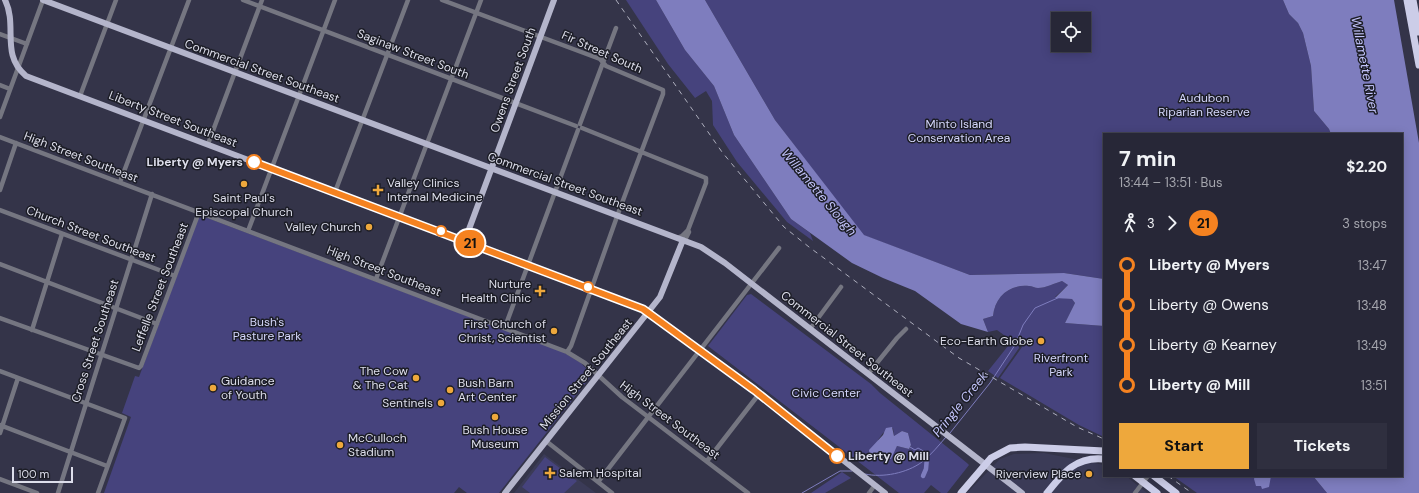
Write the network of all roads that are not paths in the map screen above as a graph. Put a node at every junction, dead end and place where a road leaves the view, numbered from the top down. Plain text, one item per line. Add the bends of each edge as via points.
1 (5, 0) edge
2 (43, 0) edge
3 (116, 0) edge
4 (189, 0) edge
5 (243, 0) edge
6 (262, 0) edge
7 (335, 0) edge
8 (408, 0) edge
9 (442, 0) edge
10 (481, 0) edge
11 (554, 0) edge
12 (1407, 0) edge
13 (1413, 0) edge
14 (260, 6) junction
15 (477, 13) junction
16 (107, 24) junction
17 (616, 28) dead end
18 (324, 31) junction
19 (1419, 32) edge
20 (0, 34) edge
21 (8, 37) junction
22 (541, 37) junction
23 (27, 44) junction
24 (171, 48) junction
25 (388, 55) junction
26 (603, 63) junction
27 (1419, 65) edge
28 (18, 68) junction
29 (235, 72) junction
30 (452, 79) junction
31 (0, 85) edge
32 (10, 89) junction
33 (80, 96) junction
34 (299, 96) junction
35 (516, 103) junction
36 (0, 117) edge
37 (144, 120) junction
38 (363, 120) junction
39 (579, 127) junction
40 (0, 137) edge
41 (16, 143) junction
42 (208, 144) junction
43 (427, 145) junction
44 (641, 152) junction
45 (272, 168) junction
46 (492, 168) junction
47 (120, 182) junction
48 (0, 190) edge
49 (335, 192) junction
50 (555, 192) junction
51 (152, 194) junction
52 (0, 210) edge
53 (199, 212) junction
54 (618, 215) junction
55 (400, 216) junction
56 (248, 231) junction
57 (62, 234) junction
58 (680, 239) junction
59 (465, 240) junction
60 (778, 248) dead end
61 (131, 260) junction
62 (0, 264) edge
63 (528, 264) junction
64 (175, 276) junction
65 (376, 279) junction
66 (46, 282) junction
67 (751, 284) junction
68 (841, 287) dead end
69 (592, 288) junction
70 (116, 308) junction
71 (649, 312) junction
72 (0, 318) edge
73 (157, 324) junction
74 (505, 327) junction
75 (810, 329) junction
76 (906, 329) dead end
77 (32, 330) junction
78 (700, 350) junction
79 (567, 352) junction
80 (101, 356) junction
81 (0, 371) edge
82 (868, 374) junction
83 (598, 376) junction
84 (18, 378) junction
85 (759, 394) junction
86 (86, 404) junction
87 (648, 416) junction
88 (1, 426) edge
89 (0, 433) edge
90 (546, 441) junction
91 (1103, 451) edge
92 (71, 452) junction
93 (976, 458) junction
94 (990, 458) junction
95 (1103, 459) edge
96 (707, 461) junction
97 (985, 464) junction
98 (107, 466) junction
99 (1136, 477) edge
100 (1147, 477) edge
101 (1155, 477) edge
102 (0, 479) edge
103 (598, 482) junction
104 (1144, 482) junction
105 (880, 489) edge
106 (38, 493) edge
107 (58, 493) edge
108 (98, 493) edge
109 (505, 493) edge
110 (612, 493) edge
111 (748, 493) edge
112 (870, 493) edge
113 (961, 493) edge
114 (1022, 493) edge
115 (1047, 493) edge
116 (1135, 493) edge
117 (1157, 493) edge
118 (1176, 493) edge

1 - 21 main road via 8,12
2 - 16 main road, Commercial Street Southeast
2 - 23 street
3 - 16 street
4 - 24 street
5 - 14 street, Saginaw Street South
6 - 14 street
7 - 18 street
8 - 25 street
9 - 15 street, Fir Street South
10 - 15 street
11 - 22 main road, Owens Street South
12 - 27 highway
13 - 19 highway
14 - 18 street, Saginaw Street South
14 - 29 street
15 - 22 street, Fir Street South
15 - 30 street
16 - 24 main road, Commercial Street Southeast
16 - 33 street
17 - 26 street
18 - 25 street, Saginaw Street South
18 - 34 street
20 - 21 street
21 - 23 street
21 - 28 main road via 11,58
22 - 26 street, Fir Street South via 600,59
22 - 35 main road, Owens Street South
23 - 28 street
24 - 29 main road, Commercial Street Southeast
24 - 37 street
25 - 30 street, Saginaw Street South
25 - 38 street
26 - 39 street
26 - 44 street, Fir Street South via 663,90
28 - 32 street
28 - 33 main road, Liberty Street Southeast via 26,76
29 - 34 main road, Commercial Street Southeast
29 - 42 street
30 - 35 street, Saginaw Street South
30 - 43 street
31 - 32 street
32 - 36 street
33 - 37 main road, Liberty Street Southeast
34 - 38 main road, Commercial Street Southeast
34 - 45 street
35 - 39 street, Saginaw Street South
35 - 46 main road, Owens Street South
37 - 42 main road, Liberty Street Southeast
37 - 47 street
38 - 43 main road, Commercial Street Southeast
38 - 49 street
39 - 44 street, Saginaw Street South
39 - 50 street
40 - 41 street, High Street Southeast
41 - 47 street, High Street Southeast
41 - 48 street
42 - 45 main road, Liberty Street Southeast
43 - 46 main road, Commercial Street Southeast
43 - 55 street
44 - 54 street
44 - 58 street, Saginaw Street South via 706,179 686,238
45 - 49 main road, Liberty Street Southeast
45 - 56 street
46 - 50 main road, Commercial Street Southeast
46 - 59 main road, Owens Street South
47 - 51 street, High Street Southeast
49 - 55 main road, Liberty Street Southeast
50 - 54 main road, Commercial Street Southeast
50 - 63 street
51 - 53 street, High Street Southeast
51 - 61 street, Cross Street Southeast
52 - 57 street, Church Street Southeast
53 - 56 street, High Street Southeast
53 - 64 street, Leffelle Street Southeast
54 - 58 main road, Commercial Street Southeast
54 - 69 street
55 - 59 main road, Liberty Street Southeast
55 - 65 street
56 - 65 street, High Street Southeast
57 - 61 street, Church Street Southeast
57 - 66 street
58 - 67 main road, Commercial Street Southeast via 711,253
58 - 71 main road, Mission Street Southeast via 662,294
59 - 63 main road, Liberty Street Southeast
60 - 67 street
61 - 64 street, Church Street Southeast
61 - 70 street, Cross Street Southeast
62 - 66 street
63 - 69 main road, Liberty Street Southeast
63 - 74 street
64 - 73 street, Leffelle Street Southeast
65 - 74 street, High Street Southeast
66 - 70 street
66 - 77 street
67 - 75 main road, Commercial Street Southeast
67 - 78 street
68 - 75 street
69 - 71 main road, Liberty Street Southeast
69 - 79 street
70 - 73 street
70 - 80 street, Cross Street Southeast
71 - 78 main road, Liberty Street Southeast
71 - 83 main road, Mission Street Southeast
72 - 77 street
73 - 80 street, Leffelle Street Southeast via 139,368
74 - 79 street, High Street Southeast
75 - 82 main road, Commercial Street Southeast
76 - 82 street
77 - 80 street
78 - 85 main road, Liberty Street Southeast
78 - 87 street
79 - 83 street, High Street Southeast via 582,360
80 - 86 street, Cross Street Southeast
81 - 84 street
82 - 93 main road, Commercial Street Southeast
83 - 87 street, High Street Southeast
83 - 90 main road, Mission Street Southeast
84 - 86 street
84 - 88 street
85 - 96 street
85 - 105 main road, Liberty Street Southeast
86 - 92 street, Cross Street Southeast
86 - 98 street via 125,418
87 - 96 street, High Street Southeast
87 - 103 street
88 - 89 street
88 - 92 street
90 - 103 street
90 - 109 main road, Mission Street Southeast
91 - 94 highway via 1025,447 1010,448
92 - 98 street
92 - 107 street, Cross Street Southeast
93 - 94 main road
93 - 97 main road, Commercial Street Southeast
94 - 97 highway
95 - 115 highway via 1089,459 1072,465
96 - 111 street, High Street Southeast
97 - 113 highway
97 - 114 main road, Commercial Street Southeast
98 - 108 street
99 - 104 highway
100 - 104 street
101 - 118 highway
102 - 106 street
103 - 110 street
104 - 116 street
104 - 117 highway
105 - 112 street

